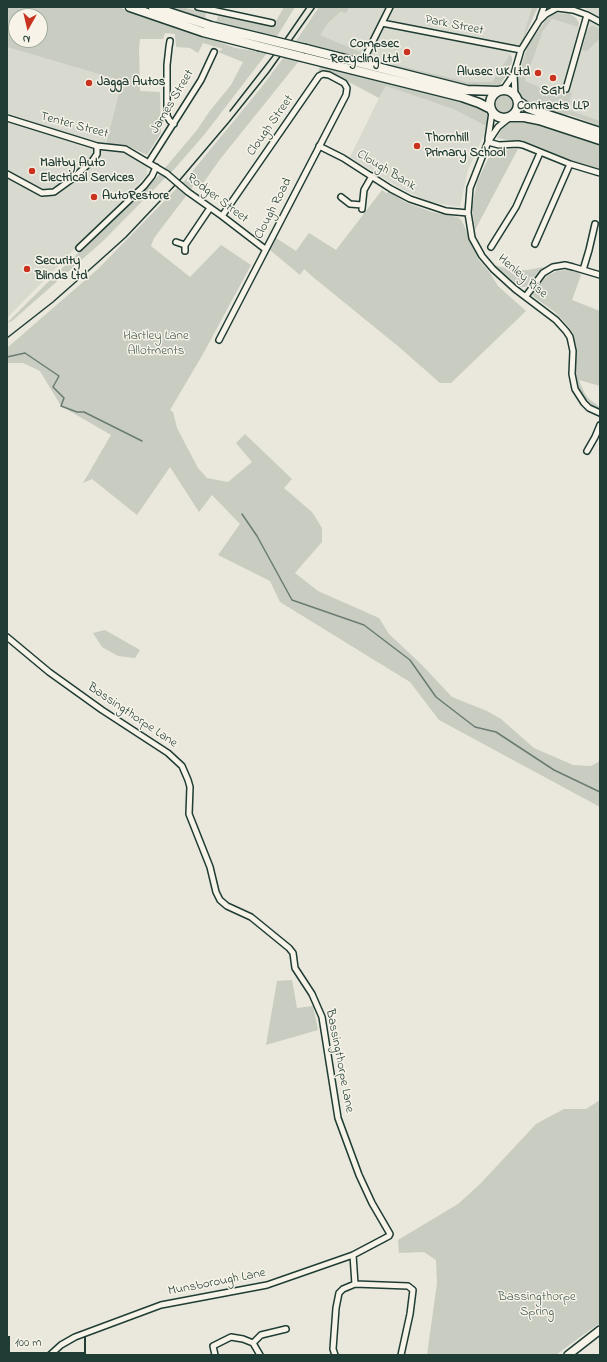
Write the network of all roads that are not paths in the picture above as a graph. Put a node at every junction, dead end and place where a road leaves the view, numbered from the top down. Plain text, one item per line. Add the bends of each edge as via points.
1 (130, 7) edge
2 (153, 7) edge
3 (198, 7) edge
4 (390, 7) edge
5 (546, 7) edge
6 (556, 8) edge
7 (571, 9) edge
8 (224, 10) edge
9 (587, 15) junction
10 (539, 21) junction
11 (600, 22) edge
12 (272, 23) dead end
13 (382, 23) junction
14 (170, 42) dead end
15 (260, 42) junction
16 (521, 50) junction
17 (214, 52) dead end
18 (304, 53) junction
19 (367, 53) dead end
20 (514, 74) junction
21 (347, 88) joint
22 (566, 89) dead end
23 (501, 91) junction
24 (517, 98) junction
25 (491, 111) junction
26 (510, 117) junction
27 (7, 118) edge
28 (174, 124) junction
29 (600, 132) edge
30 (600, 140) edge
31 (488, 142) junction
32 (97, 146) junction
33 (319, 146) junction
34 (540, 153) junction
35 (149, 162) junction
36 (570, 164) junction
37 (156, 167) junction
38 (600, 173) edge
39 (7, 174) edge
40 (372, 176) junction
41 (341, 197) dead end
42 (210, 208) junction
43 (468, 212) junction
44 (222, 216) junction
45 (595, 224) dead end
46 (176, 242) dead end
47 (535, 244) dead end
48 (185, 245) junction
49 (491, 247) dead end
50 (79, 248) dead end
51 (265, 250) junction
52 (185, 251) dead end
53 (583, 270) junction
54 (600, 275) edge
55 (526, 296) junction
56 (219, 340) dead end
57 (600, 413) edge
58 (600, 425) edge
59 (587, 451) dead end
60 (7, 637) edge
61 (390, 1234) joint
62 (353, 1255) junction
63 (355, 1284) junction
64 (286, 1329) dead end
65 (600, 1330) edge
66 (253, 1343) junction
67 (50, 1355) edge
68 (215, 1355) edge
69 (260, 1355) edge
70 (335, 1355) edge
71 (401, 1355) edge
72 (568, 1355) edge

1 - 15 main road via 203,32
2 - 15 main road
3 - 8 street
4 - 13 street
5 - 6 street
5 - 10 street
6 - 7 street
6 - 10 street
7 - 9 street
8 - 12 street
9 - 11 street
9 - 22 street
10 - 16 street
13 - 16 street, Park Street
13 - 19 street
14 - 28 street via 167,116
15 - 18 main road, bridge
16 - 20 street
17 - 28 street, James Street via 201,80
18 - 23 main road via 467,90
18 - 25 main road via 462,97
20 - 23 street
20 - 24 street
21 - 33 street, Clough Road via 346,95
21 - 44 street, Clough Street via 344,83 329,75 319,76
23 - 24 main road via 510,91
23 - 25 main road via 490,101
24 - 26 main road via 516,112
24 - 29 main road via 528,108
25 - 26 main road via 500,118
25 - 31 street, Henley Rise
26 - 30 main road via 539,120
26 - 31 street, Henley Rise via 498,127
27 - 32 street, Tenter Street
28 - 35 street, James Street
31 - 34 street via 503,146 518,144
31 - 43 street, Henley Rise via 470,188
32 - 35 street, Tenter Street via 125,149
32 - 39 street via 97,154 93,160 54,192 42,192
33 - 40 street, Clough Bank
33 - 51 street, Clough Road
34 - 36 street
34 - 49 street via 516,207
35 - 37 street, Tenter Street
36 - 38 street
36 - 47 street
37 - 42 street, Rodger Street, bridge
37 - 50 street via 144,186
40 - 41 street via 364,190 362,207 350,204
40 - 43 street, Clough Bank via 400,194 422,204 446,211
42 - 44 street, Rodger Street
42 - 48 street
43 - 55 street, Henley Rise via 472,238 482,256 498,274
44 - 51 street, Rodger Street
45 - 53 street
46 - 48 street
48 - 52 street
51 - 56 street, Clough Road
53 - 54 street
53 - 55 street via 565,265 553,267 543,273
55 - 57 street, Henley Rise via 566,330 573,351 572,374 575,389 589,408
58 - 59 street
60 - 61 street, Bassingthorpe Lane via 49,672 168,753 182,766 190,787 189,814 220,900 250,917 290,948 295,968 312,994 322,1017 338,1118 359,1175
61 - 62 street, Munsborough Lane
62 - 63 street
62 - 67 street, Munsborough Lane via 267,1285 161,1305 75,1337
63 - 70 street via 339,1293 333,1349
63 - 71 street via 408,1286 413,1290
64 - 66 street via 261,1335
65 - 72 street
66 - 68 street via 230,1337 213,1346
66 - 69 street

